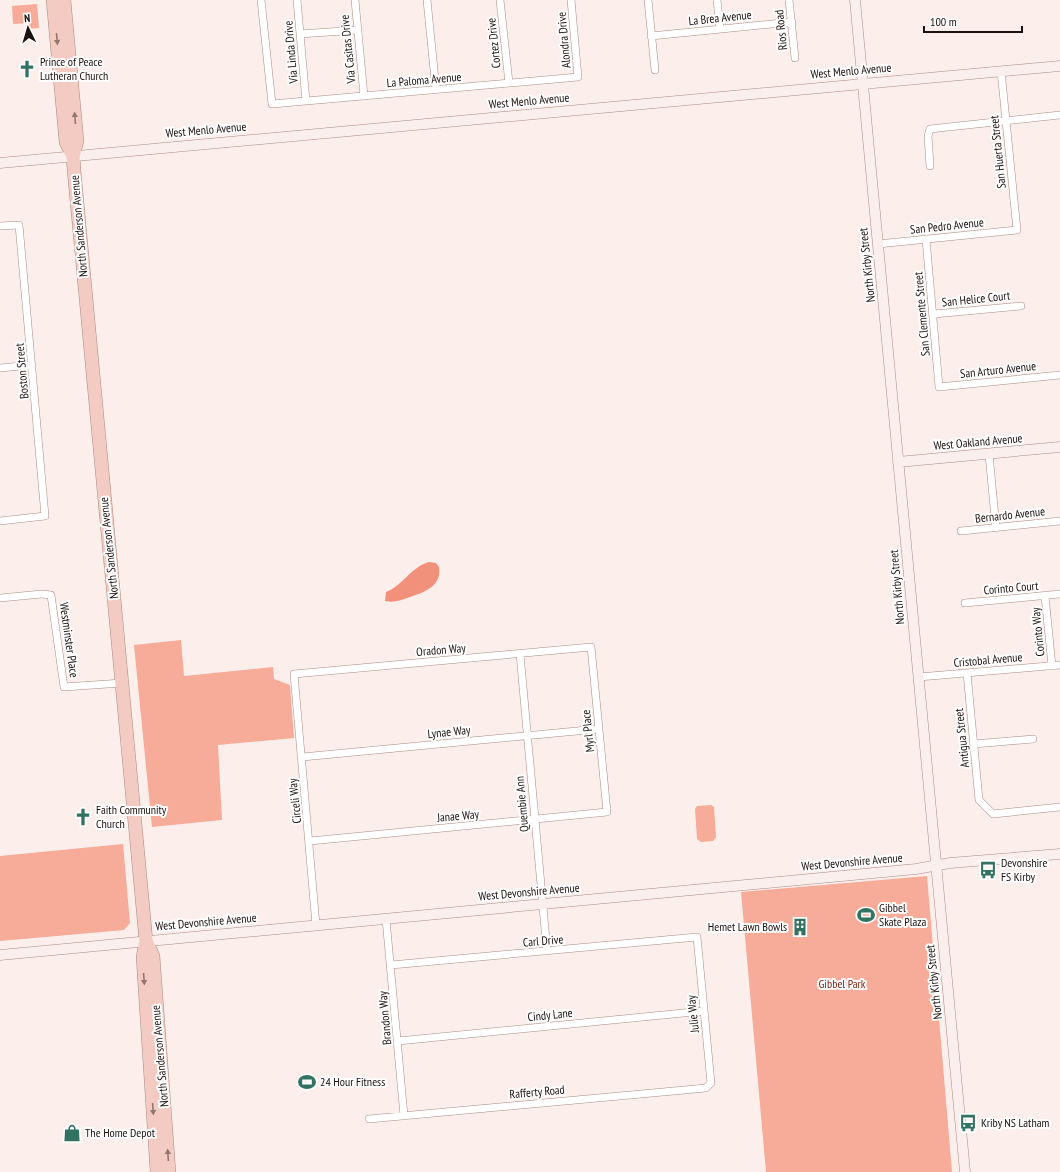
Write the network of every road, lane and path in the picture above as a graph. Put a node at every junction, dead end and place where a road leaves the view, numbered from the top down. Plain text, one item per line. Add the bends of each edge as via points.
1 (53, 0) edge
2 (64, 0) edge
3 (261, 0) edge
4 (297, 0) edge
5 (355, 0) edge
6 (427, 0) edge
7 (500, 0) edge
8 (571, 0) edge
9 (648, 0) edge
10 (717, 0) edge
11 (790, 0) edge
12 (855, 0) edge
13 (792, 22) junction
14 (720, 29) junction
15 (357, 30) junction
16 (300, 34) junction
17 (651, 36) junction
18 (795, 58) dead end
19 (1060, 66) edge
20 (655, 70) dead end
21 (1001, 71) junction
22 (578, 77) joint
23 (509, 83) junction
24 (863, 83) junction
25 (436, 90) junction
26 (364, 96) junction
27 (306, 101) junction
28 (1060, 115) edge
29 (1006, 120) junction
30 (73, 156) junction
31 (0, 163) edge
32 (930, 166) dead end
33 (0, 226) edge
34 (1017, 230) joint
35 (926, 239) junction
36 (878, 244) junction
37 (1021, 306) dead end
38 (934, 314) junction
39 (32, 365) junction
40 (0, 368) edge
41 (1060, 375) edge
42 (939, 387) joint
43 (1060, 447) edge
44 (989, 454) junction
45 (898, 462) junction
46 (0, 521) edge
47 (1060, 521) edge
48 (996, 528) junction
49 (961, 531) dead end
50 (1060, 594) edge
51 (1045, 596) junction
52 (0, 598) edge
53 (964, 603) dead end
54 (591, 647) joint
55 (520, 654) junction
56 (1060, 665) edge
57 (1052, 666) junction
58 (967, 673) junction
59 (294, 674) joint
60 (919, 678) junction
61 (122, 683) junction
62 (598, 729) junction
63 (527, 735) junction
64 (1033, 739) dead end
65 (974, 744) junction
66 (302, 757) junction
67 (1060, 807) edge
68 (607, 812) joint
69 (534, 820) junction
70 (310, 841) junction
71 (1060, 854) edge
72 (936, 866) junction
73 (543, 904) junction
74 (386, 919) junction
75 (316, 925) junction
76 (697, 937) joint
77 (146, 941) junction
78 (547, 951) junction
79 (0, 955) edge
80 (391, 965) junction
81 (704, 1011) junction
82 (398, 1041) junction
83 (706, 1088) joint
84 (404, 1116) junction
85 (369, 1119) dead end
86 (157, 1172) edge
87 (169, 1172) edge
88 (965, 1172) edge

1 -> 30 highway, North Sanderson Avenue via 66,142
30 -> 2 highway, North Sanderson Avenue via 77,141
3 - 27 street, La Paloma Avenue via 272,104
4 - 16 street, Via Linda Drive
5 - 15 street, Via Casitas Drive
6 - 25 street
7 - 23 street, Cortez Drive
8 - 22 street, Alondra Drive
9 - 17 street
10 - 14 street
11 - 13 street, Rios Road
12 - 24 street, North Kirby Street
13 - 14 street, La Brea Avenue
13 - 18 street, Rios Road
14 - 17 street, La Brea Avenue
15 - 16 street
15 - 26 street, Via Casitas Drive
16 - 27 street, Via Linda Drive
17 - 20 street
19 - 21 street, West Menlo Avenue
21 - 24 street, West Menlo Avenue
21 - 29 street, San Huerta Street
22 - 23 street, La Paloma Avenue
23 - 25 street, La Paloma Avenue
24 - 30 street, West Menlo Avenue
24 - 36 street, North Kirby Street
25 - 26 street, La Paloma Avenue
26 - 27 street, La Paloma Avenue
28 - 29 street
29 - 32 street via 930,129
29 - 34 street, San Huerta Street
30 - 31 street, West Menlo Avenue
30 - 61 highway, North Sanderson Avenue
33 - 39 street, Boston Street via 19,225
34 - 35 street, San Pedro Avenue
35 - 36 street, San Pedro Avenue
35 - 38 street, San Clemente Street
36 - 45 street, North Kirby Street
37 - 38 street, San Helice Court
38 - 42 street, San Clemente Street
39 - 40 street
39 - 46 street, Boston Street via 45,516
41 - 42 street, San Arturo Avenue
43 - 44 street, West Oakland Avenue
44 - 45 street, West Oakland Avenue
44 - 48 street
45 - 60 street, North Kirby Street
47 - 48 street, Bernardo Avenue
48 - 49 street, Bernardo Avenue
50 - 51 street, Corinto Court
51 - 53 street, Corinto Court
51 - 57 street, Corinto Way
52 - 61 street, Westminster Place via 51,595 64,687
54 - 55 street, Oradon Way
54 - 62 street, Myrl Place
55 - 59 street, Oradon Way
55 - 63 street, Quembie Ann
56 - 57 street, Cristobal Avenue
57 - 58 street, Cristobal Avenue
58 - 60 street, Cristobal Avenue
58 - 65 street, Antigua Street
59 - 66 street, Circeli Way
60 - 72 street, North Kirby Street
61 - 77 highway, North Sanderson Avenue
62 - 63 street, Lynae Way
62 - 68 street, Myrl Place
63 - 66 street, Lynae Way
63 - 69 street, Quembie Ann
64 - 65 street
65 - 67 street, Antigua Street via 979,800 993,814
66 - 70 street, Circeli Way
68 - 69 street, Janae Way
69 - 70 street, Janae Way
69 - 73 street, Quembie Ann
70 - 75 street, Circeli Way
71 - 72 street, West Devonshire Avenue
72 - 73 street, West Devonshire Avenue via 916,870
72 - 88 street, North Kirby Street
73 - 74 street, West Devonshire Avenue
73 - 78 street, Quembie Ann
74 - 75 street, West Devonshire Avenue
74 - 80 street, Brandon Way
75 - 77 street, West Devonshire Avenue
76 - 78 street, Carl Drive
76 - 81 street, Julie Way
77 - 79 street, West Devonshire Avenue
77 -> 86 highway, North Sanderson Avenue via 142,957
87 -> 77 highway, North Sanderson Avenue via 153,956
78 - 80 street, Carl Drive
80 - 82 street, Brandon Way
81 - 82 street, Cindy Lane
81 - 83 street, Julie Way via 711,1083
82 - 84 street, Brandon Way
83 - 84 street, Rafferty Road
84 - 85 street, Rafferty Road

